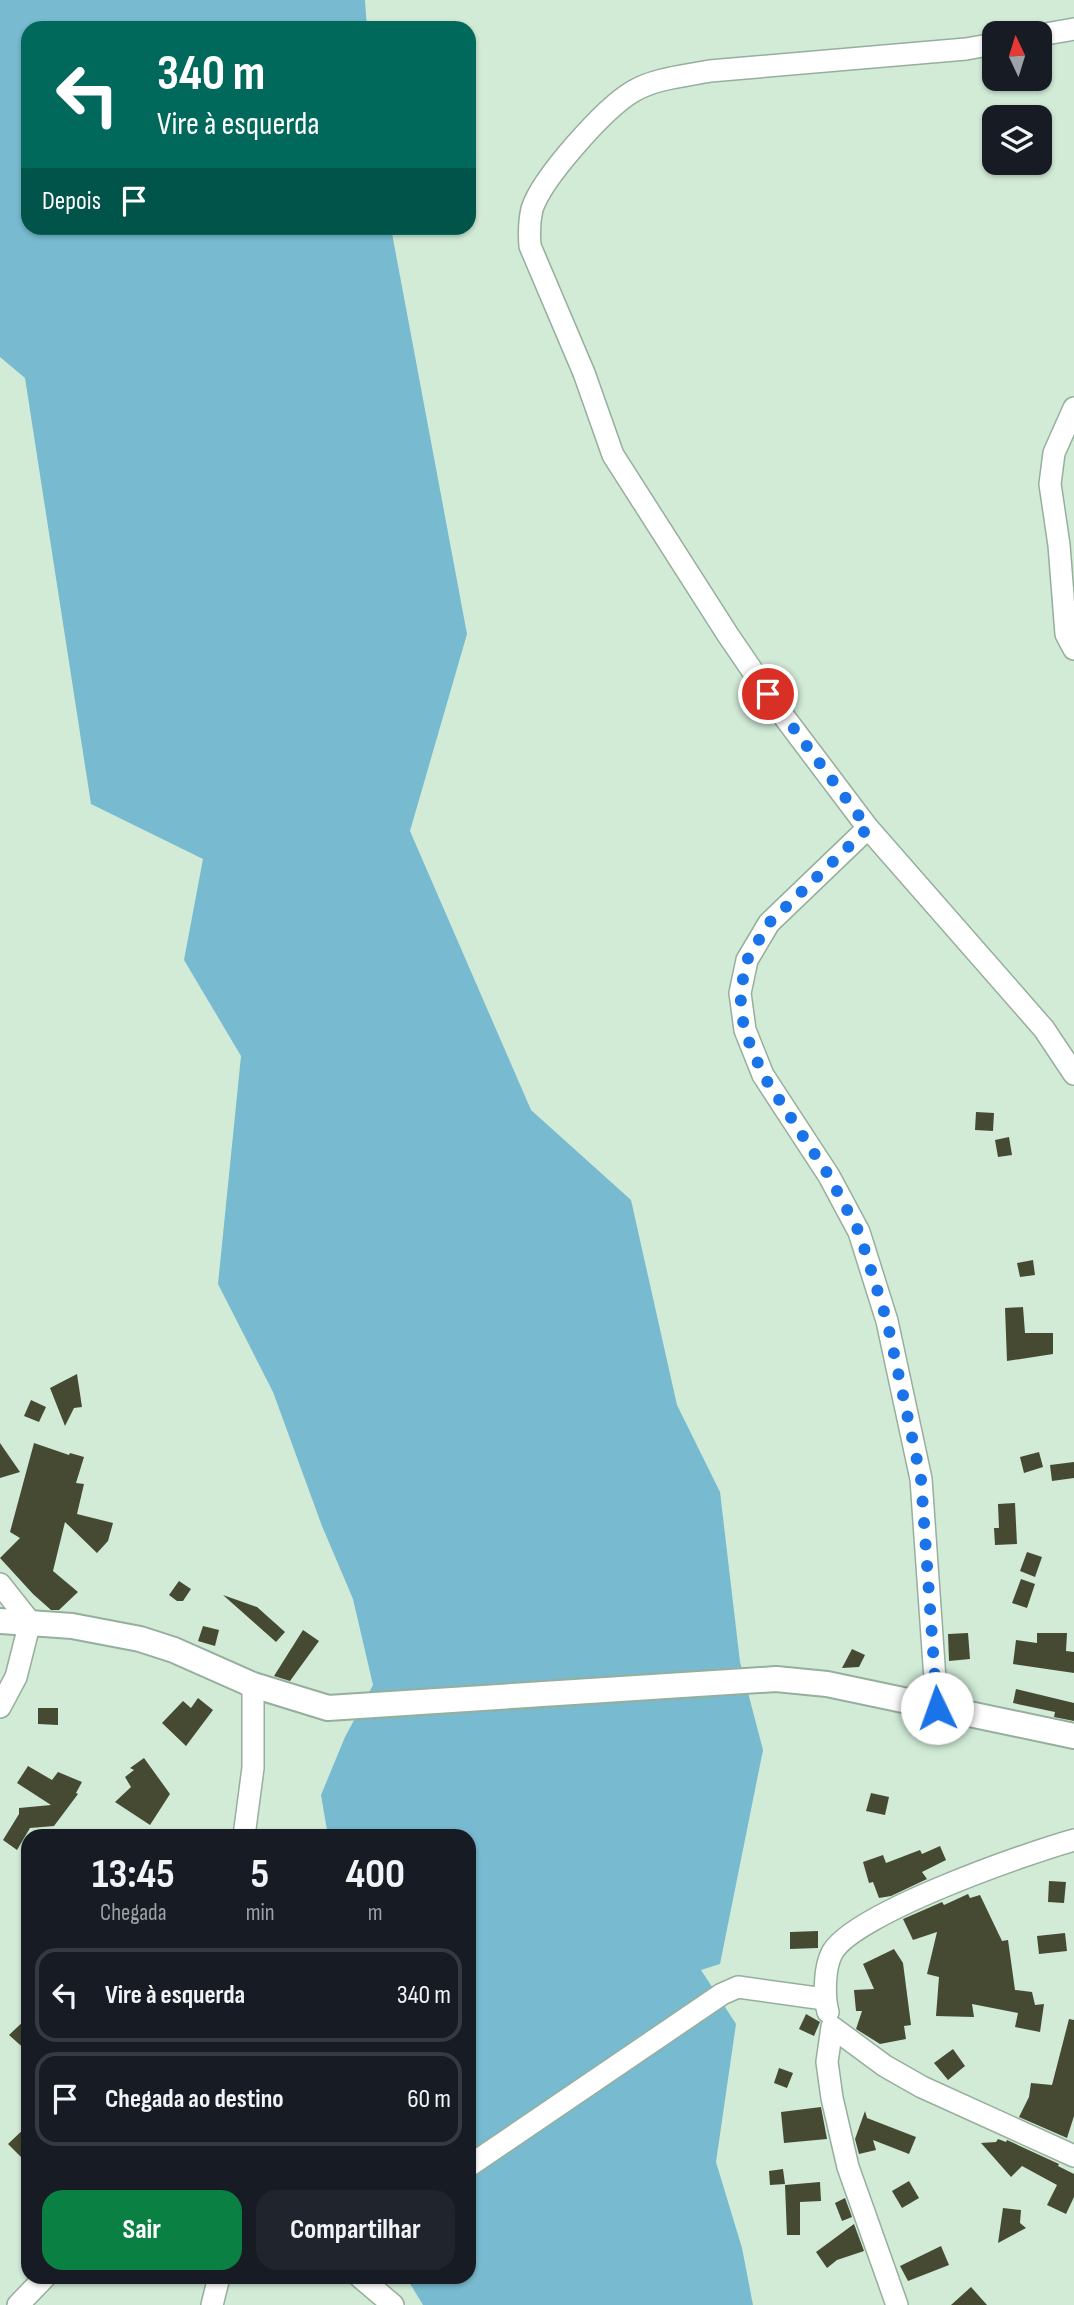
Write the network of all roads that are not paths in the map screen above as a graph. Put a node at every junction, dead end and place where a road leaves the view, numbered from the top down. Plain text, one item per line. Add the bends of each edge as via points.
1 (1074, 29) edge
2 (1052, 33) edge
3 (982, 46) edge
4 (1074, 408) edge
5 (1074, 649) edge
6 (868, 828) junction
7 (1074, 1074) edge
8 (0, 1584) edge
9 (0, 1620) edge
10 (30, 1622) junction
11 (253, 1685) junction
12 (0, 1706) edge
13 (937, 1708) junction
14 (1074, 1736) edge
15 (245, 1829) edge
16 (1074, 1840) edge
17 (824, 1999) junction
18 (832, 2027) junction
19 (1074, 2157) edge
20 (476, 2161) edge
21 (38, 2284) edge
22 (217, 2284) edge
23 (368, 2284) edge
24 (18, 2305) edge
25 (212, 2305) edge
26 (393, 2305) edge
27 (897, 2305) edge

1 - 2 street
3 - 6 street via 710,71 669,78 633,92 557,167 533,206 529,227 530,246 613,455 727,635
4 - 5 street via 1054,453 1050,484 1066,634
6 - 7 street via 1044,1029
6 - 13 street via 769,923 747,960 740,993 744,1030 763,1075 829,1176 859,1232 887,1321 921,1479
8 - 10 street
9 - 10 street
10 - 11 street via 140,1639
10 - 12 street via 16,1677
11 - 13 street via 328,1708 776,1679 827,1684
11 - 15 street via 253,1768
13 - 14 street
16 - 17 street via 960,1880 857,1928 831,1954
17 - 18 street
17 - 20 street via 738,1987 722,1994
18 - 19 street via 922,2087
18 - 27 street via 827,2062 848,2167
21 - 24 street
22 - 25 street
23 - 26 street

